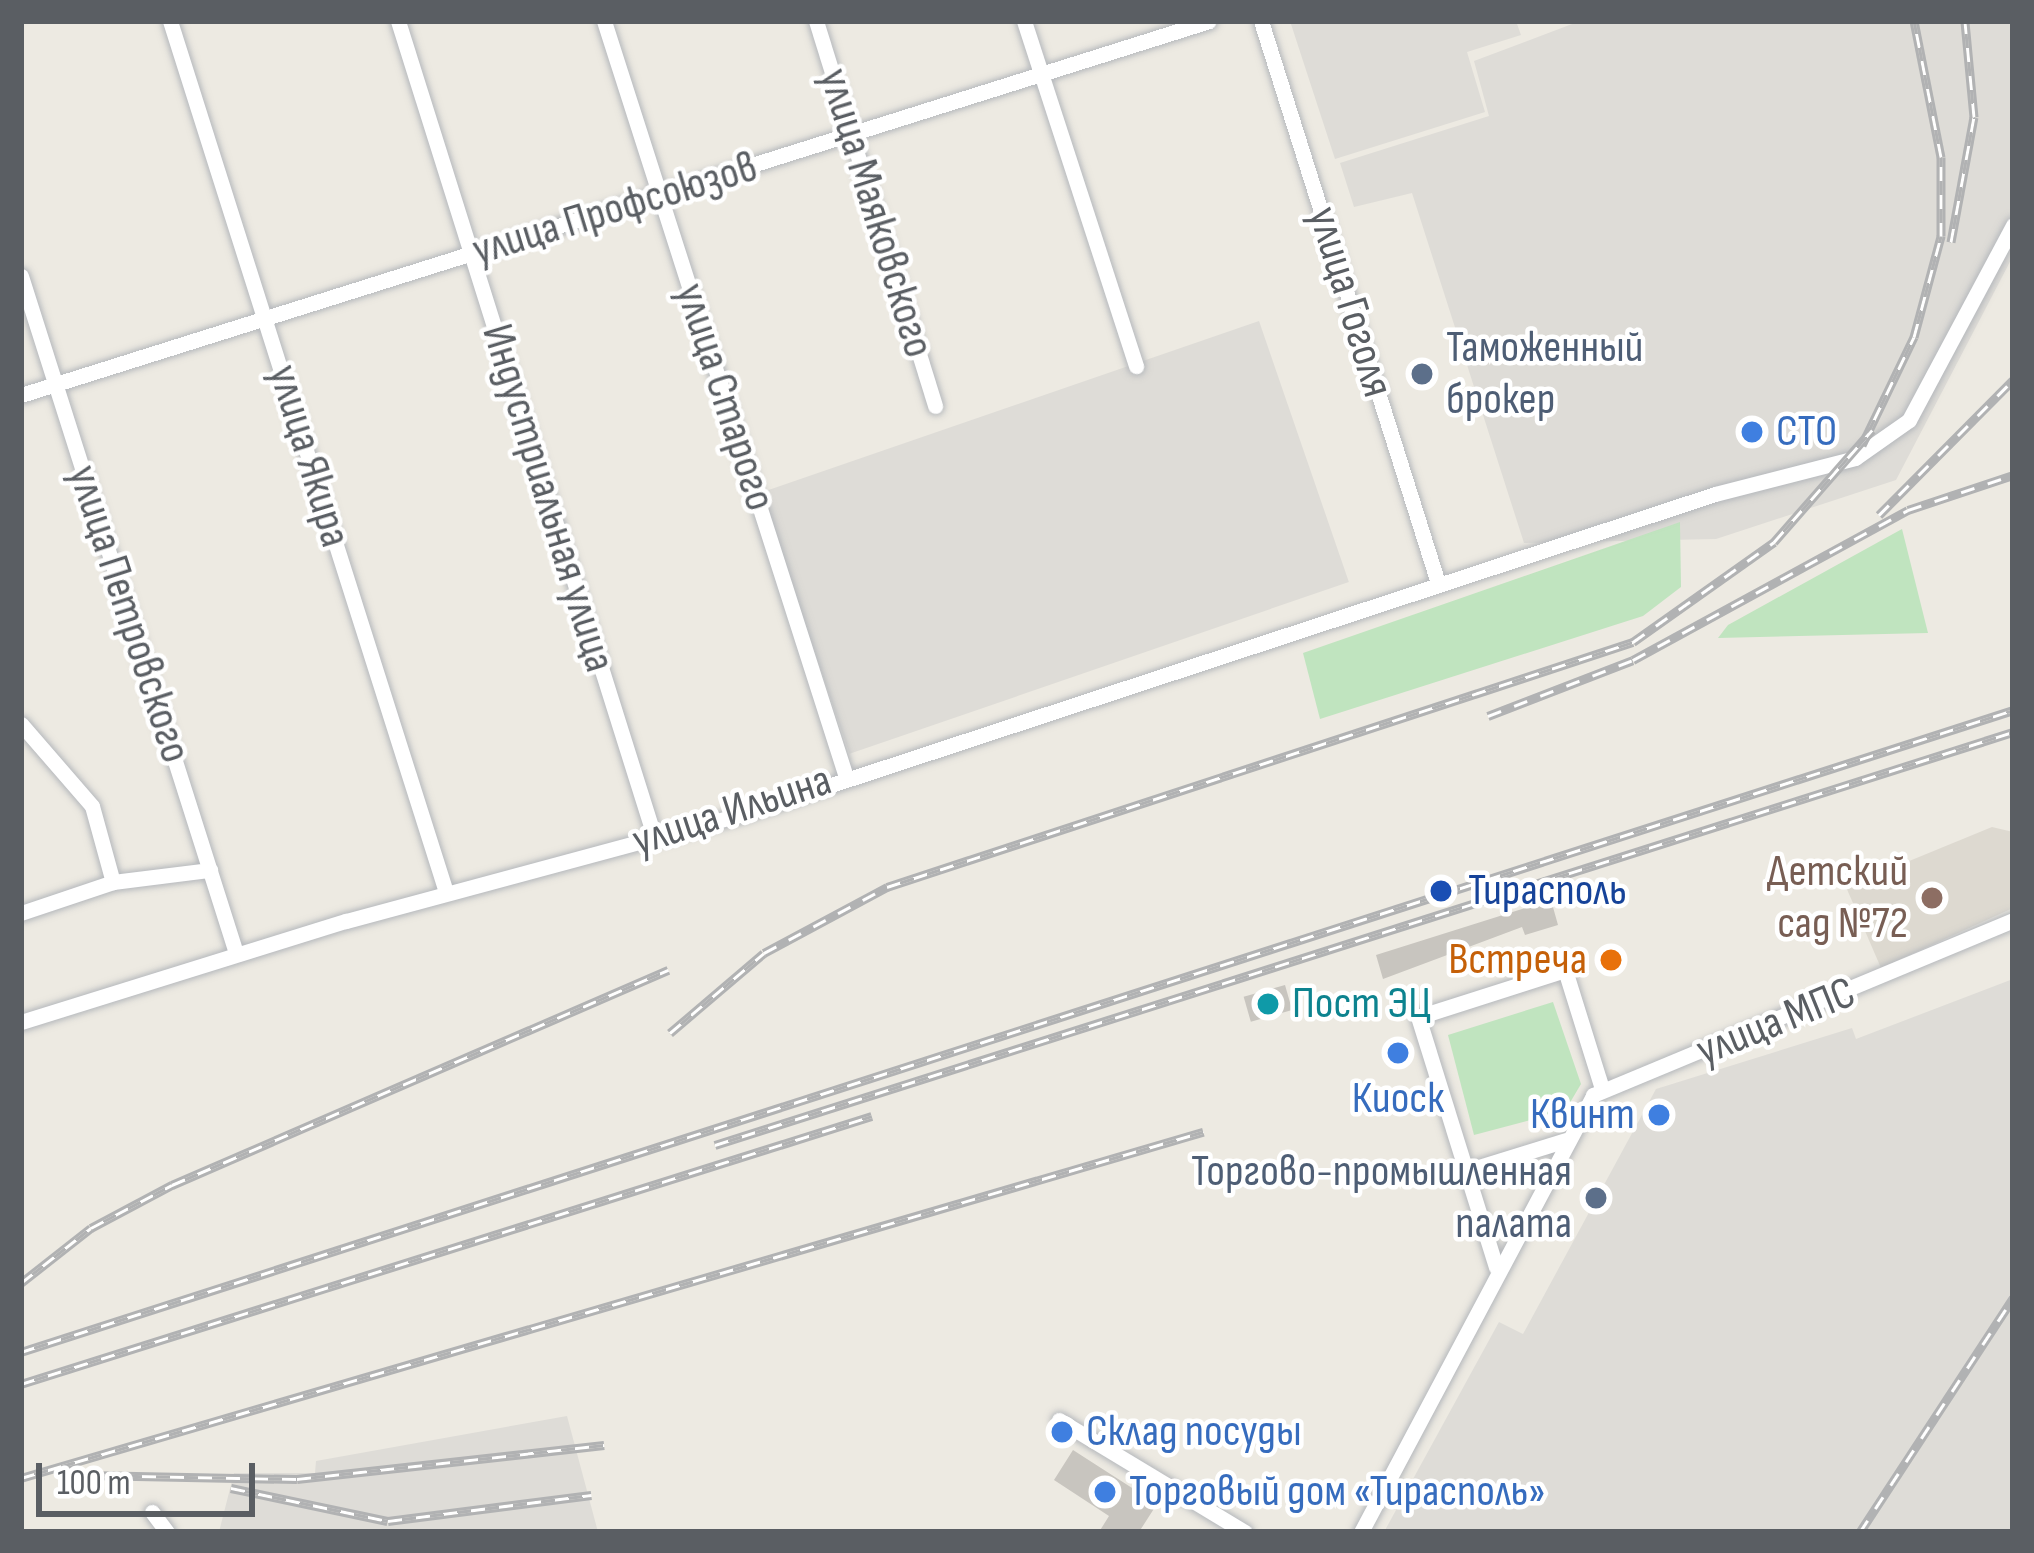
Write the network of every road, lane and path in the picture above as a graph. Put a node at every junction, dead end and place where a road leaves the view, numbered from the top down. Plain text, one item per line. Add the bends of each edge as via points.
1 (170, 21) edge
2 (398, 21) edge
3 (604, 21) edge
4 (816, 21) edge
5 (1024, 21) edge
6 (1209, 21) edge
7 (1261, 21) edge
8 (1039, 71) junction
9 (851, 132) junction
10 (662, 199) junction
11 (2013, 225) edge
12 (472, 254) junction
13 (21, 276) edge
14 (265, 315) junction
15 (1136, 366) dead end
16 (55, 383) junction
17 (21, 395) edge
18 (935, 406) dead end
19 (1438, 584) junction
20 (21, 724) edge
21 (845, 774) junction
22 (655, 839) junction
23 (211, 870) junction
24 (112, 882) junction
25 (446, 892) junction
26 (21, 913) edge
27 (2013, 920) edge
28 (236, 953) junction
29 (21, 1022) edge
30 (1602, 1089) junction
31 (1566, 1140) junction
32 (1466, 1171) junction
33 (1496, 1267) junction
34 (1059, 1420) dead end
35 (152, 1513) dead end
36 (167, 1532) edge
37 (1245, 1532) edge
38 (1361, 1532) edge

1 - 14 street, улица Якира
2 - 12 street, Индустриальная улица
3 - 10 street, улица Старого
4 - 9 street, улица Маяковского
5 - 8 street
6 - 8 street, улица Профсоюзов
7 - 19 street, улица Гоголя
8 - 9 street, улица Профсоюзов
8 - 15 street
9 - 10 street, улица Профсоюзов
9 - 18 street, улица Маяковского
10 - 12 street, улица Профсоюзов
10 - 21 street, улица Старого
11 - 19 street, улица Ильина via 1909,420 1872,449
12 - 14 street, улица Профсоюзов
12 - 22 street, Индустриальная улица
13 - 16 street, улица Петровского
14 - 16 street, улица Профсоюзов
14 - 25 street, улица Якира
16 - 17 street, улица Профсоюзов
16 - 23 street, улица Петровского
19 - 21 street, улица Ильина
20 - 24 street via 92,806
21 - 22 street, улица Ильина
22 - 25 street, улица Ильина
23 - 24 street
23 - 28 street, улица Петровского
24 - 26 street
25 - 28 street, улица Ильина
27 - 30 street, улица МПС
28 - 29 street, улица Ильина
30 - 31 street
30 - 32 street via 1564,970 1418,1017
31 - 32 street
31 - 33 street
32 - 33 street
33 - 38 street
34 - 37 street
35 - 36 street

